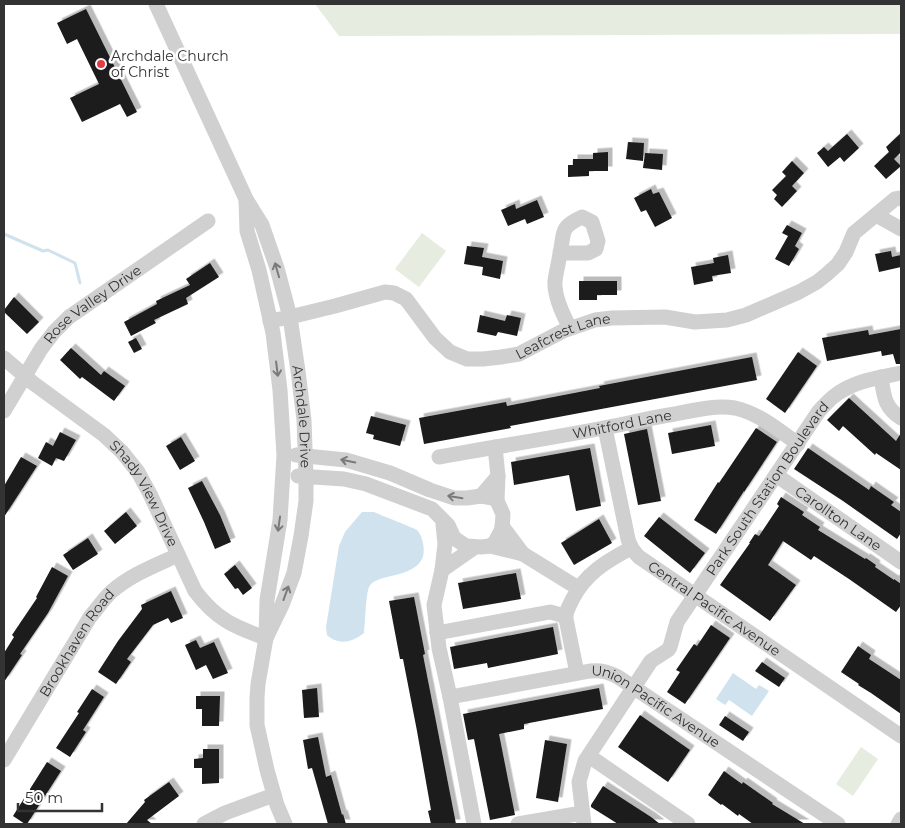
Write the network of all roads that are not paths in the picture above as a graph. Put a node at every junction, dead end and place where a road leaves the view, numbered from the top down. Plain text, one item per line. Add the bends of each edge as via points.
1 (156, 4) edge
2 (901, 198) edge
3 (246, 199) junction
4 (876, 215) junction
5 (208, 222) dead end
6 (901, 229) edge
7 (560, 253) dead end
8 (290, 317) junction
9 (270, 320) junction
10 (570, 328) junction
11 (4, 358) edge
12 (901, 373) edge
13 (25, 376) junction
14 (881, 377) junction
15 (4, 411) edge
16 (901, 418) edge
17 (605, 428) junction
18 (798, 444) junction
19 (495, 447) junction
20 (284, 455) junction
21 (305, 456) junction
22 (439, 457) dead end
23 (390, 473) junction
24 (776, 475) junction
25 (284, 476) junction
26 (306, 476) junction
27 (498, 476) junction
28 (383, 491) junction
29 (481, 496) junction
30 (497, 501) junction
31 (443, 520) junction
32 (502, 526) junction
33 (482, 547) junction
34 (630, 548) junction
35 (523, 554) junction
36 (178, 555) junction
37 (901, 562) edge
38 (442, 570) junction
39 (578, 588) junction
40 (695, 596) junction
41 (565, 616) junction
42 (438, 633) junction
43 (266, 638) junction
44 (577, 673) junction
45 (634, 688) junction
46 (450, 697) junction
47 (901, 736) edge
48 (589, 756) junction
49 (4, 760) edge
50 (274, 795) junction
51 (583, 818) edge
52 (901, 819) edge
53 (204, 824) edge
54 (285, 824) edge
55 (474, 824) edge
56 (518, 824) edge
57 (688, 824) edge
58 (838, 824) edge
59 (898, 824) edge

1 - 3 street, Archdale Drive
2 - 4 street via 895,199
8 -> 3 street, Archdale Drive via 262,225
3 - 9 street, Archdale Drive via 246,231
4 - 6 street
4 - 10 street, Leafcrest Lane via 854,233 846,252 828,274 799,292 746,315 695,322 665,317 612,318
5 - 13 street, Rose Valley Drive via 69,317 41,349
7 - 10 street via 555,282
8 - 9 street, Leafcrest Lane
8 - 10 street, Leafcrest Lane via 394,292 406,299 434,338 450,352 483,359 519,354
8 - 21 street, Archdale Drive via 303,411
9 -> 20 street, Archdale Drive via 280,390
11 - 13 street, Shady View Drive
12 - 14 street, Park South Station Boulevard
13 - 15 street, Rose Valley Drive
13 - 36 street, Shady View Drive via 122,452 150,494
14 - 16 street via 887,404
14 - 18 street, Park South Station Boulevard via 844,389 832,398 819,411
17 - 18 street, Whitford Lane via 723,407 751,413
17 - 19 street, Whitford Lane
17 - 34 street
18 - 24 street, Park South Station Boulevard
19 - 22 street, Whitford Lane
19 - 27 street
20 - 21 street
20 - 25 street, Archdale Drive
23 -> 21 street via 346,460
21 - 26 street, Archdale Drive
23 - 28 street
29 -> 23 street via 454,498
24 - 37 street, Carollton Lane
24 - 40 street, Park South Station Boulevard
25 - 26 street
25 -> 43 street, Archdale Drive
26 - 28 street via 344,479
43 -> 26 street, Archdale Drive via 294,573 302,536
27 - 29 street
27 - 30 street
28 - 31 street via 432,509
29 - 30 street
30 - 32 street via 503,514
31 - 33 street via 454,538 466,546
31 - 38 street
32 - 33 street via 495,542
32 - 35 street
33 - 35 street
33 - 38 street
34 - 39 street via 594,570
34 - 40 street, Central Pacific Avenue
35 - 39 street
36 - 43 street, Shady View Drive via 203,602 238,628
36 - 49 street, Brookhaven Road via 138,573 104,600 90,617
38 - 42 street via 434,605
39 - 41 street
40 - 45 street, Park South Station Boulevard via 677,622 670,647 651,661
40 - 47 street, Central Pacific Avenue
41 - 42 street via 550,612
41 - 44 street
42 - 46 street
43 - 50 street, Archdale Drive via 258,684 258,725
44 - 45 street, Union Pacific Avenue via 601,670
44 - 46 street, Union Pacific Avenue
45 - 48 street
45 - 58 street, Union Pacific Avenue
46 - 55 street
48 - 51 street via 579,782
48 - 57 street
50 - 53 street
50 - 54 street, Archdale Drive
51 - 56 street
52 - 59 street

